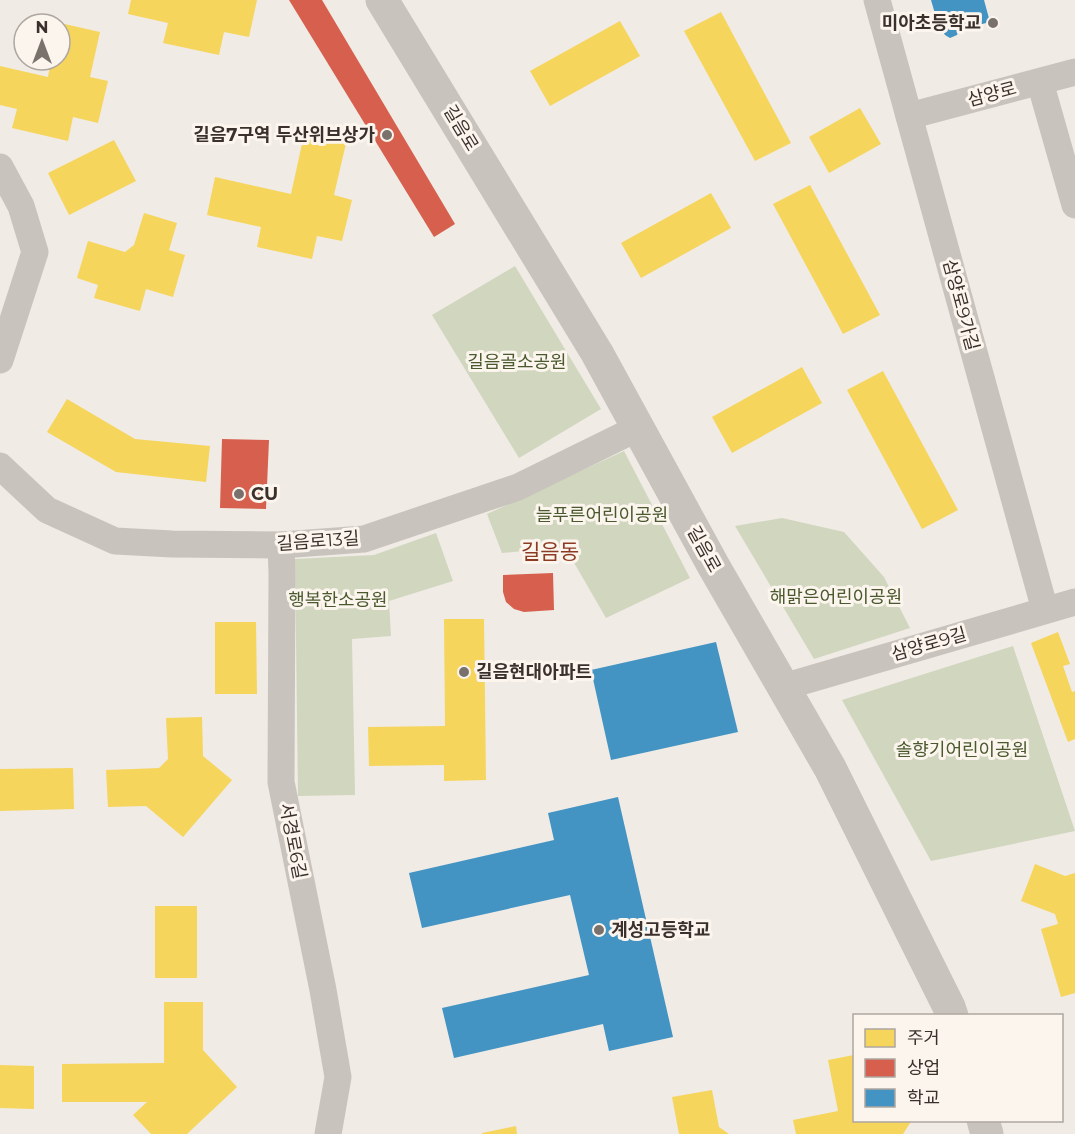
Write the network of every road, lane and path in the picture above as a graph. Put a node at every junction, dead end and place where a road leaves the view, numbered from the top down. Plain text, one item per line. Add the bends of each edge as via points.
1 (382, 0) edge
2 (877, 0) edge
3 (1075, 72) edge
4 (1040, 81) junction
5 (909, 116) junction
6 (0, 167) edge
7 (1075, 205) edge
8 (0, 360) edge
9 (638, 428) junction
10 (0, 466) edge
11 (281, 545) junction
12 (1075, 602) edge
13 (1045, 610) junction
14 (783, 687) junction
15 (951, 1014) edge
16 (328, 1134) edge

1 - 9 street, 길음로 via 597,352
2 - 5 street, 삼양로9가길
3 - 4 street, 삼양로
4 - 5 street, 삼양로
4 - 7 street
5 - 13 street, 삼양로9가길
6 - 8 street via 21,206 35,252
9 - 11 street, 길음로13길 via 518,487 364,539
9 - 14 street, 길음로
10 - 11 street, 길음로13길 via 47,510 115,541
11 - 16 street, 서경로6길 via 282,782 338,1077
12 - 13 street, 삼양로9길
13 - 14 street, 삼양로9길
14 - 15 street, 길음로 via 830,768

